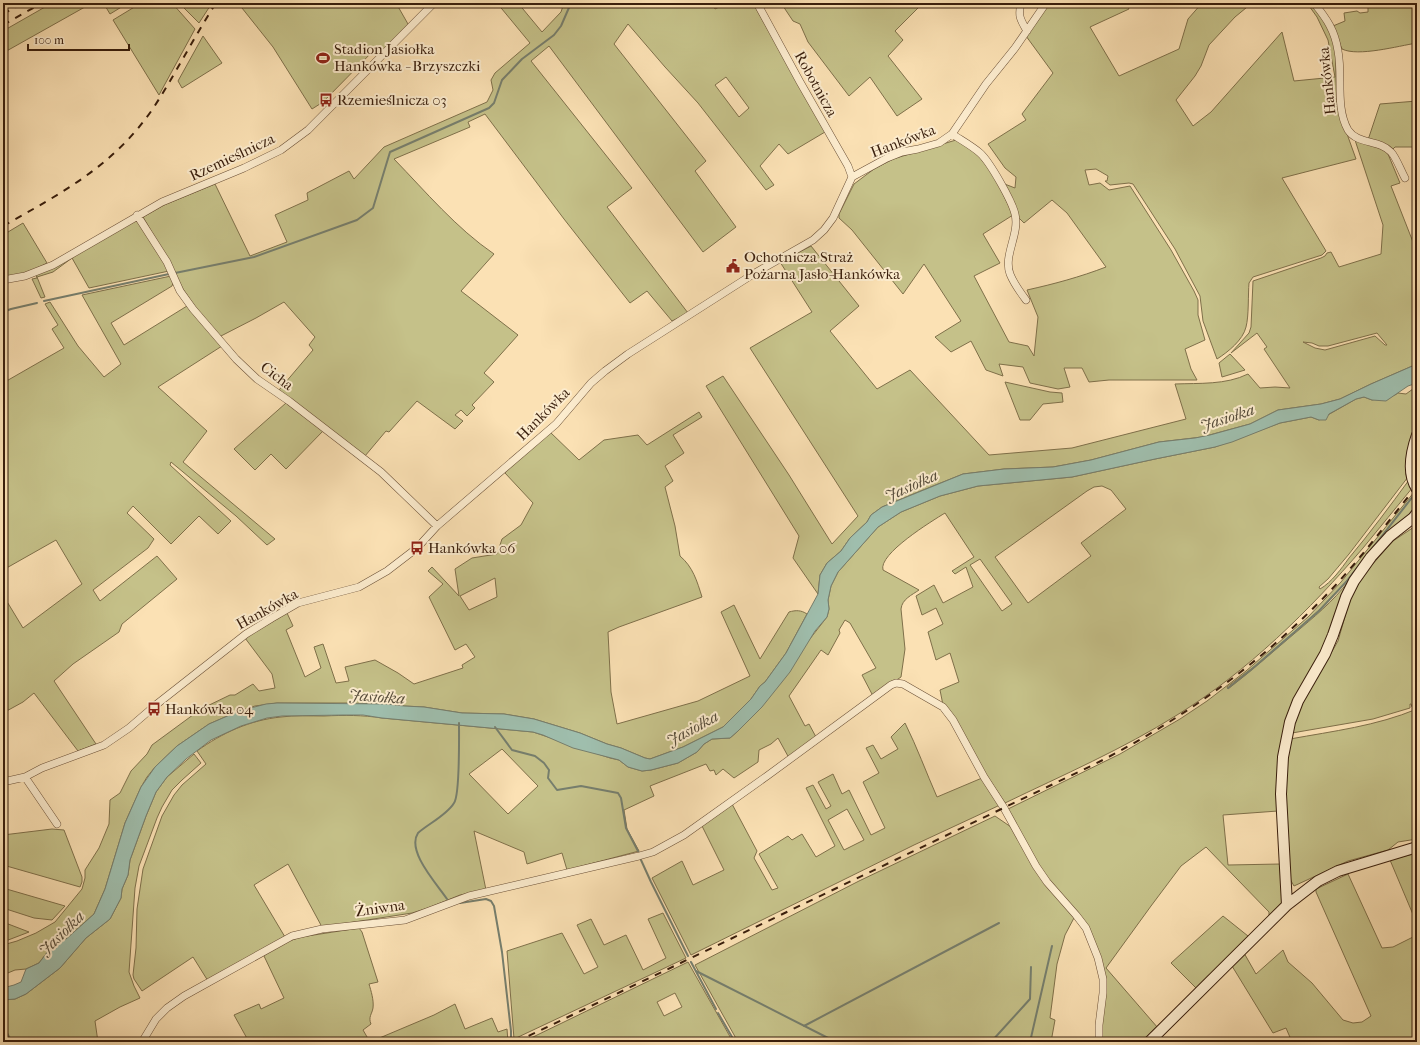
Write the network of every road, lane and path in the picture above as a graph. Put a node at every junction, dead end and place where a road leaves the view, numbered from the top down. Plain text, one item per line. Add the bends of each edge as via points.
1 (434, 3) edge
2 (757, 3) edge
3 (1021, 3) edge
4 (1046, 3) edge
5 (1314, 3) edge
6 (1027, 31) junction
7 (952, 134) junction
8 (852, 177) junction
9 (1405, 178) dead end
10 (137, 215) junction
11 (3, 280) edge
12 (1026, 300) dead end
13 (1417, 436) edge
14 (1417, 490) edge
15 (1417, 513) edge
16 (437, 526) junction
17 (25, 777) junction
18 (3, 782) edge
19 (57, 824) dead end
20 (1417, 847) edge
21 (1287, 905) junction
22 (142, 1042) edge
23 (1098, 1042) edge
24 (1150, 1042) edge

1 - 10 street, Rzemieślnicza via 308,130 281,150
2 - 8 street, Robotnicza
3 - 6 street via 1020,20
4 - 6 street, Hankówka
5 - 9 street, Hankówka via 1327,19 1339,53 1343,119 1355,138 1382,146 1391,152
6 - 7 street, Hankówka
7 - 8 street, Hankówka via 939,143 888,158
7 - 12 street via 989,163 1016,214 1016,233 1009,261 1010,273
8 - 16 street, Hankówka via 833,218 813,240 754,274 605,371 591,383 556,424
10 - 11 street, Rzemieślnicza via 53,264 26,276
10 - 16 street, Cicha via 167,262 180,291 236,359 257,379 381,472
13 - 14 street via 1411,457 1413,481
15 - 21 street via 1390,536 1354,581 1325,654 1298,702 1290,722 1283,757 1281,794
16 - 17 street, Hankówka via 417,548 375,579 359,587 298,604 246,634 129,728 104,745
17 - 18 street, Hankówka
17 - 19 street
20 - 21 street via 1338,871 1318,881
21 - 24 street
22 - 23 street, Żniwna via 156,1019 167,1008 292,936 322,929 406,920 469,896 652,852 684,835 722,809 896,683 903,684 943,707 953,720 1036,866 1086,928 1103,979 1104,993

